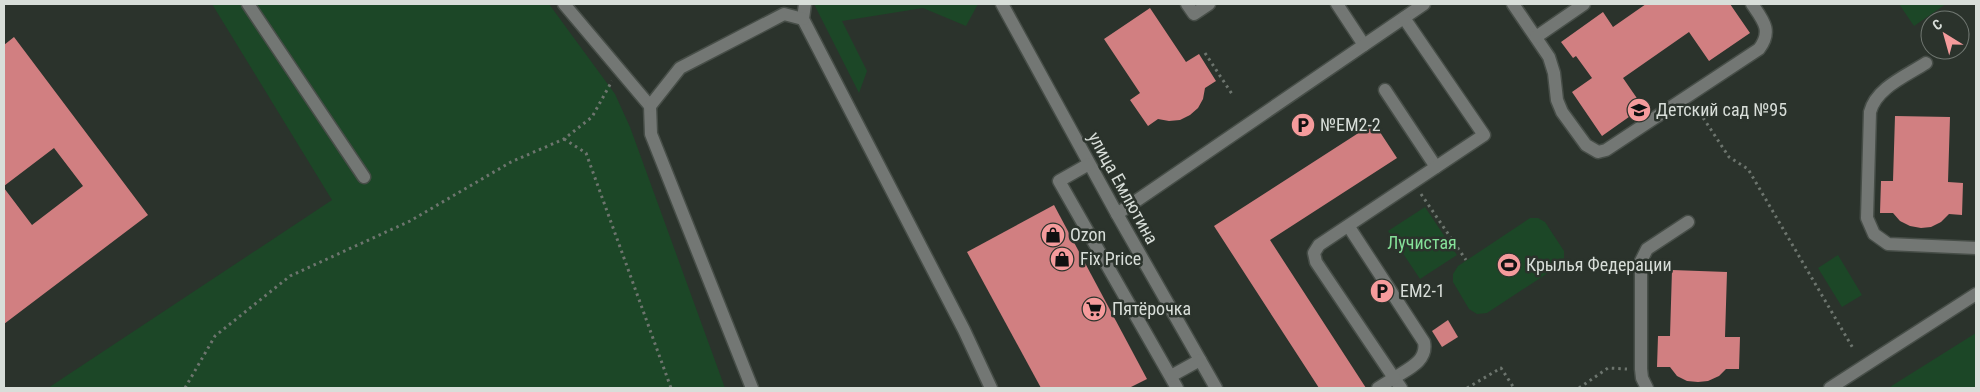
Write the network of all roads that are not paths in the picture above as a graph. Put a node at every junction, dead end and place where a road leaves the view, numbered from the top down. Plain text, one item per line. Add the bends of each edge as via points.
1 (248, 4) edge
2 (564, 4) edge
3 (805, 4) edge
4 (1002, 4) edge
5 (1187, 4) edge
6 (1209, 4) edge
7 (1337, 4) edge
8 (1424, 4) edge
9 (1513, 4) edge
10 (1584, 4) edge
11 (1752, 4) edge
12 (1404, 18) junction
13 (803, 19) junction
14 (1536, 37) junction
15 (1364, 45) junction
16 (1926, 63) dead end
17 (1385, 90) dead end
18 (650, 106) junction
19 (1089, 164) junction
20 (1436, 168) junction
21 (364, 177) dead end
22 (1117, 214) junction
23 (1688, 222) dead end
24 (1349, 227) junction
25 (1976, 248) edge
26 (1976, 294) edge
27 (1200, 360) junction
28 (1398, 383) edge
29 (1173, 384) edge
30 (752, 388) edge
31 (990, 388) edge
32 (1216, 388) edge
33 (1378, 388) edge
34 (1648, 388) edge
35 (1830, 388) edge

1 - 21 street
2 - 18 street
3 - 13 street
4 - 19 street, улица Емлютина
5 - 6 street via 1194,14
7 - 15 street
8 - 12 street
9 - 14 street
10 - 14 street
11 - 14 street via 1766,25 1764,42 1759,49 1606,150 1598,152 1586,145 1562,112 1549,57
12 - 15 street
12 - 20 street via 1484,135
13 - 18 street via 784,14 680,68
13 - 31 street via 964,330
15 - 22 street
16 - 25 street via 1878,95 1872,103 1867,218 1874,234 1888,244
17 - 20 street
18 - 30 street via 651,134
19 - 22 street, улица Емлютина
19 - 29 street via 1059,181
20 - 24 street
22 - 27 street, улица Емлютина
23 - 34 street via 1647,249 1641,261 1641,369
24 - 28 street via 1424,342 1423,357
24 - 28 street via 1319,245 1314,253 1316,262
26 - 35 street
27 - 29 street
27 - 32 street, улица Емлютина
28 - 33 street

